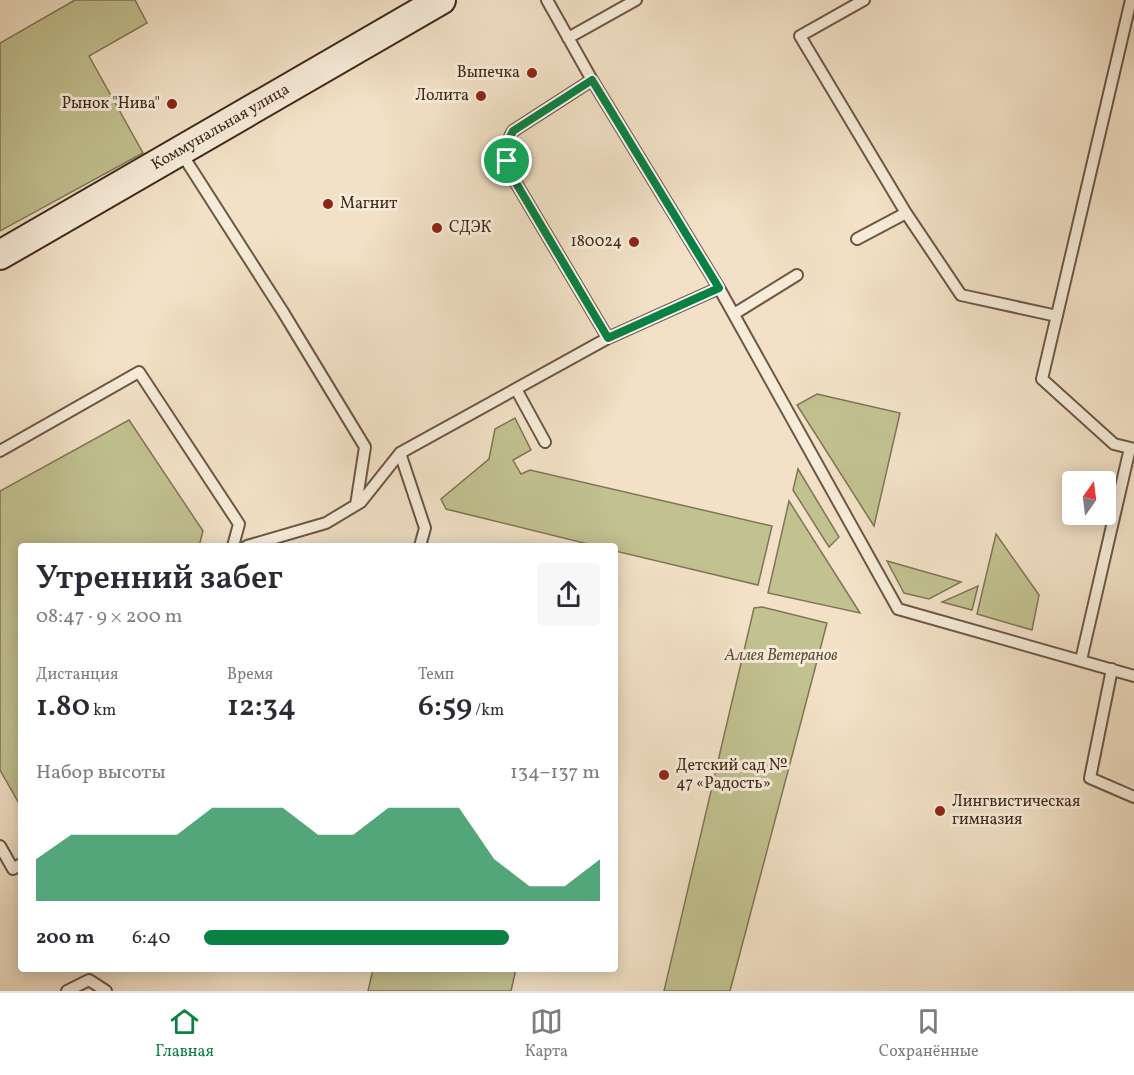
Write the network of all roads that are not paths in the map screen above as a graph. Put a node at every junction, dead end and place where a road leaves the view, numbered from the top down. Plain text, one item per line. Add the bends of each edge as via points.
1 (441, 0) edge
2 (547, 0) edge
3 (636, 0) edge
4 (864, 0) edge
5 (1131, 0) edge
6 (568, 38) junction
7 (592, 80) junction
8 (180, 151) junction
9 (906, 213) junction
10 (857, 239) dead end
11 (0, 255) edge
12 (798, 275) dead end
13 (719, 288) junction
14 (734, 314) junction
15 (1057, 316) junction
16 (608, 338) junction
17 (516, 389) junction
18 (545, 442) dead end
19 (1132, 448) edge
20 (0, 451) edge
21 (400, 453) junction
22 (356, 505) junction
23 (235, 543) edge
24 (257, 543) edge
25 (421, 543) edge
26 (1080, 660) junction
27 (1112, 669) junction
28 (1134, 676) edge
29 (1134, 797) edge
30 (0, 846) edge
31 (18, 866) edge
32 (67, 991) edge
33 (106, 991) edge

1 - 8 main road, Коммунальная улица
2 - 6 lane
3 - 6 lane
4 - 9 lane via 800,36
5 - 15 lane
6 - 7 lane
7 - 13 lane
7 - 16 lane via 513,131 506,146 516,183
8 - 11 main road, Коммунальная улица
8 - 22 lane via 365,447
9 - 10 lane
9 - 15 lane via 961,295
12 - 14 lane
13 - 14 lane
13 - 16 lane
14 - 26 lane via 898,609
15 - 19 lane via 1041,379 1114,444
16 - 17 lane
17 - 18 lane
17 - 21 lane
19 - 26 lane
20 - 23 lane via 139,372 239,524
21 - 22 lane
21 - 25 lane via 424,528
22 - 24 lane via 326,523
26 - 27 lane
27 - 28 lane
27 - 29 lane via 1090,778
30 - 31 lane via 13,869
32 - 33 lane via 89,980

